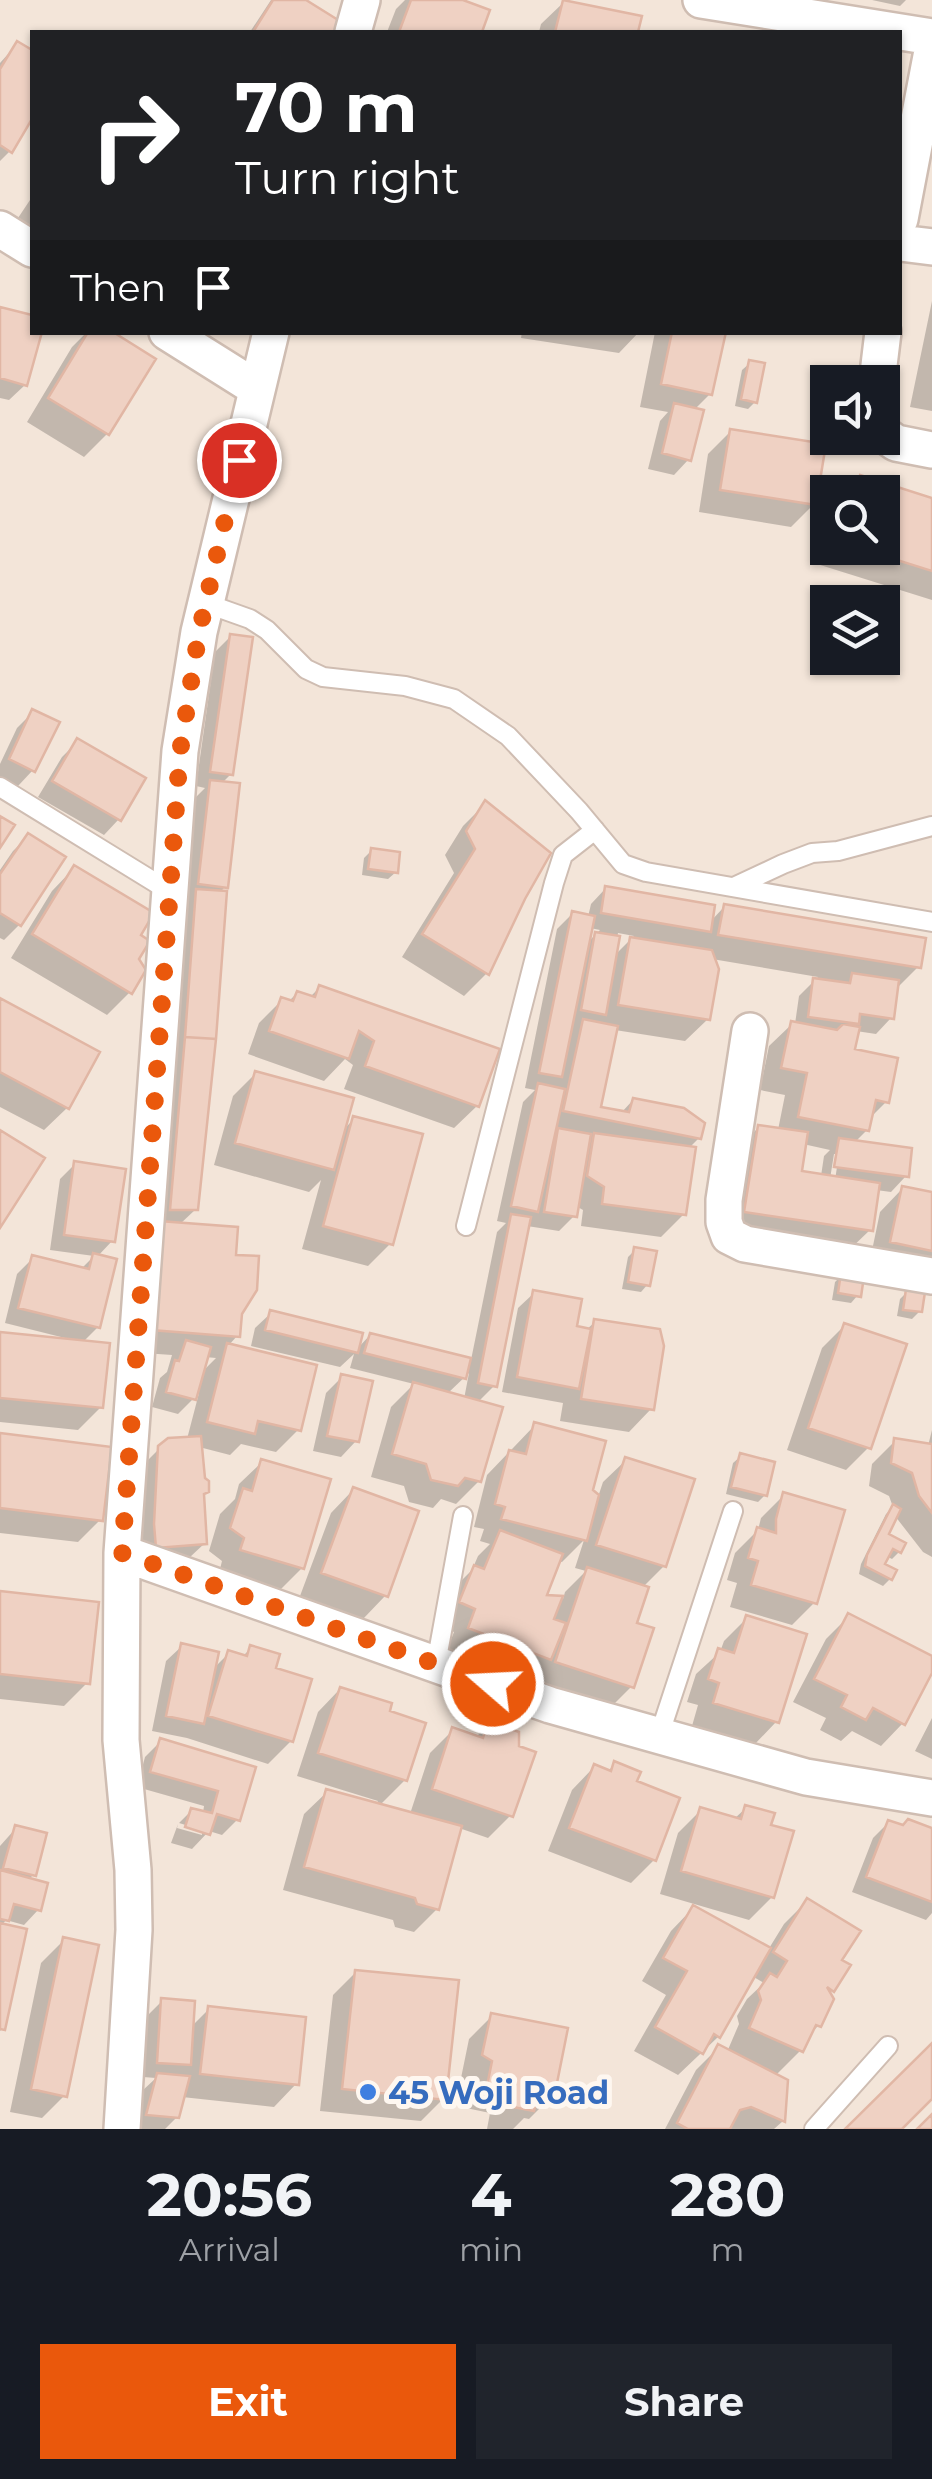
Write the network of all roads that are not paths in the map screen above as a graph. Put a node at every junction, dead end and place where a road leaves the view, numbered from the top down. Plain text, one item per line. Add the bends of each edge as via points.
1 (362, 0) edge
2 (700, 0) edge
3 (354, 30) edge
4 (893, 30) edge
5 (902, 31) edge
6 (932, 36) edge
7 (932, 51) edge
8 (902, 208) edge
9 (0, 229) edge
10 (902, 243) edge
11 (932, 247) edge
12 (30, 248) edge
13 (172, 335) edge
14 (270, 335) edge
15 (884, 335) edge
16 (879, 365) edge
17 (256, 388) junction
18 (900, 443) edge
19 (932, 450) edge
20 (206, 603) junction
21 (0, 787) edge
22 (932, 826) edge
23 (594, 830) junction
24 (734, 887) junction
25 (169, 892) junction
26 (932, 922) edge
27 (750, 1031) dead end
28 (466, 1226) dead end
29 (932, 1276) edge
30 (732, 1511) dead end
31 (463, 1516) dead end
32 (122, 1553) junction
33 (436, 1664) junction
34 (659, 1736) junction
35 (932, 1798) edge
36 (888, 2046) dead end
37 (122, 2129) edge
38 (814, 2129) edge

1 - 3 street
2 - 4 street
5 - 6 street
7 - 8 street
9 - 12 street
10 - 11 street
13 - 17 street
14 - 17 street
15 - 16 street
17 - 20 street
18 - 19 street
20 - 23 lane via 250,619 323,677 454,699 508,736
20 - 25 street via 180,752
21 - 25 lane
22 - 24 lane via 812,853
23 - 24 lane via 623,864
23 - 28 lane via 563,855 554,882
24 - 26 lane
25 - 32 street
27 - 29 street via 724,1200 729,1236
30 - 34 lane
31 - 33 lane
32 - 33 street
32 - 37 street via 121,1740 134,1930
33 - 34 street
34 - 35 street via 806,1777
36 - 38 lane

